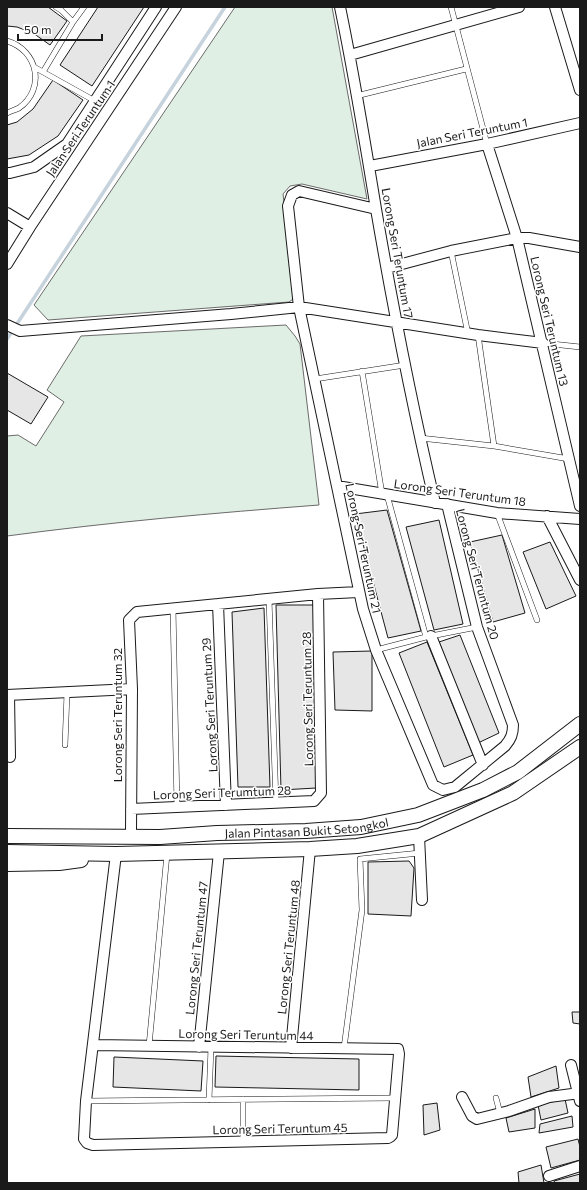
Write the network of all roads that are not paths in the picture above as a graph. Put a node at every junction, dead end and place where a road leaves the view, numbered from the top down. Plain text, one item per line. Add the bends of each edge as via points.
1 (56, 7) edge
2 (84, 7) edge
3 (156, 7) edge
4 (176, 7) edge
5 (340, 7) edge
6 (451, 7) edge
7 (519, 7) edge
8 (555, 7) edge
9 (73, 22) junction
10 (456, 25) junction
11 (7, 41) edge
12 (350, 55) junction
13 (34, 67) junction
14 (466, 69) junction
15 (44, 72) junction
16 (580, 90) edge
17 (356, 96) junction
18 (95, 101) junction
19 (7, 113) edge
20 (580, 123) edge
21 (487, 144) junction
22 (370, 166) junction
23 (7, 173) edge
24 (376, 209) junction
25 (7, 212) edge
26 (30, 227) junction
27 (517, 238) junction
28 (580, 247) edge
29 (451, 251) junction
30 (10, 252) edge
31 (7, 264) edge
32 (387, 268) junction
33 (299, 307) junction
34 (397, 322) junction
35 (9, 326) edge
36 (473, 334) junction
37 (543, 343) junction
38 (580, 348) edge
39 (405, 365) junction
40 (362, 371) junction
41 (315, 379) junction
42 (420, 438) junction
43 (494, 446) junction
44 (569, 459) junction
45 (337, 486) junction
46 (385, 494) junction
47 (435, 503) junction
48 (446, 504) junction
49 (580, 506) edge
50 (497, 513) junction
51 (547, 516) junction
52 (580, 518) edge
53 (580, 580) edge
54 (359, 592) junction
55 (318, 594) junction
56 (269, 599) junction
57 (218, 604) junction
58 (173, 608) junction
59 (537, 620) dead end
60 (477, 628) junction
61 (428, 637) junction
62 (376, 650) junction
63 (132, 690) junction
64 (67, 693) junction
65 (8, 695) edge
66 (580, 724) edge
67 (65, 745) dead end
68 (580, 747) edge
69 (10, 757) dead end
70 (483, 765) junction
71 (433, 786) joint
72 (314, 801) joint
73 (276, 804) junction
74 (226, 805) junction
75 (177, 807) junction
76 (131, 809) junction
77 (7, 827) edge
78 (131, 830) junction
79 (7, 836) edge
80 (419, 836) junction
81 (160, 837) junction
82 (310, 848) junction
83 (7, 852) edge
84 (219, 852) junction
85 (98, 853) junction
86 (167, 853) junction
87 (420, 853) junction
88 (116, 854) junction
89 (7, 864) edge
90 (422, 900) dead end
91 (93, 1045) junction
92 (149, 1046) junction
93 (199, 1046) junction
94 (211, 1047) junction
95 (291, 1048) junction
96 (344, 1048) junction
97 (398, 1049) joint
98 (571, 1065) dead end
99 (579, 1096) edge
100 (462, 1097) dead end
101 (394, 1098) junction
102 (496, 1098) dead end
103 (243, 1099) junction
104 (209, 1100) junction
105 (86, 1101) junction
106 (500, 1113) junction
107 (243, 1142) junction
108 (580, 1166) edge
109 (549, 1176) dead end

1 - 9 lane
2 - 9 lane
3 - 18 street
4 - 26 street, Jalan Seri Teruntum 1
5 - 12 street, Lorong Seri Teruntum 17
6 - 10 lane
7 - 10 street
8 - 16 street
9 - 15 lane
10 - 12 street
10 - 14 lane
11 - 13 lane via 23,49
12 - 17 street, Lorong Seri Teruntum 17
13 - 15 lane
13 - 19 lane via 36,79 33,90 18,108
14 - 17 lane
14 - 21 lane
15 - 18 lane
17 - 22 street, Lorong Seri Teruntum 17
18 - 23 street via 67,144 34,167
20 - 21 street, Jalan Seri Teruntum 1
21 - 22 street, Jalan Seri Teruntum 1
21 - 27 street, Lorong Seri Teruntum 13
22 - 24 street, Lorong Seri Teruntum 17
24 - 32 street, Lorong Seri Teruntum 17
24 - 33 street, Lorong Seri Teruntum 21 via 299,191 292,195 288,206
25 - 26 street
26 - 30 street, Jalan Seri Teruntum 1
27 - 28 street
27 - 29 street
27 - 37 street, Lorong Seri Teruntum 13
29 - 32 street
29 - 36 lane
30 - 31 street, Jalan Seri Teruntum 1
32 - 34 street, Lorong Seri Teruntum 17
33 - 34 street
33 - 35 street via 20,331
33 - 41 street, Lorong Seri Teruntum 21
34 - 36 street
34 - 39 street, Lorong Seri Teruntum 17
36 - 37 street
36 - 43 lane
37 - 38 lane
37 - 44 street, Lorong Seri Teruntum 13
39 - 40 lane
39 - 42 street, Lorong Seri Teruntum 17
40 - 41 lane
40 - 46 lane
41 - 45 street, Lorong Seri Teruntum 21
42 - 43 lane
42 - 47 street, Lorong Seri Teruntum 17
43 - 44 lane
44 - 49 street, Lorong Seri Teruntum 13
45 - 46 street, Lorong Seri Teruntum 18
45 - 54 street, Lorong Seri Teruntum 21
46 - 47 street, Lorong Seri Teruntum 18
46 - 61 lane
47 - 48 street, Lorong Seri Teruntum 18
48 - 50 street, Lorong Seri Teruntum 18
48 - 60 street, Lorong Seri Teruntum 20
50 - 51 street, Lorong Seri Teruntum 18
50 - 59 lane
51 - 52 street, Lorong Seri Teruntum 18
51 - 53 street
54 - 55 street
54 - 62 street, Lorong Seri Teruntum 21
55 - 56 street
55 - 72 street, Lorong Seri Teruntum 28 via 321,793
56 - 57 street
56 - 73 lane
57 - 58 street
57 - 74 street, Lorong Seri Teruntum 29
58 - 63 street, Lorong Seri Teruntum 32 via 137,612 129,620
58 - 75 lane
60 - 61 lane
60 - 70 street, Lorong Seri Teruntum 20 via 513,725 512,739
61 - 62 lane
61 - 70 street
62 - 71 street, Lorong Seri Teruntum 21
63 - 64 street
63 - 76 street, Lorong Seri Teruntum 32
64 - 65 street
64 - 67 lane
65 - 69 street
66 - 81 main road, Jalan Pintasan Bukit Setongkol via 518,772 483,790 418,815 353,827
68 - 80 main road, Jalan Pintasan Bukit Setongkol via 513,793
70 - 71 street, Lorong Seri Teruntum 20 via 455,787 443,790
72 - 73 street, Lorong Seri Terumtum 28
73 - 74 street, Lorong Seri Terumtum 28
74 - 75 street, Lorong Seri Terumtum 28
75 - 76 street, Lorong Seri Terumtum 28
76 - 78 street, Lorong Seri Teruntum 32
77 - 78 main road
78 - 81 main road
79 - 81 main road, Jalan Pintasan Bukit Setongkol
80 - 82 main road, Jalan Pintasan Bukit Setongkol via 357,846
80 - 87 street
82 - 84 main road, Jalan Pintasan Bukit Setongkol
82 - 95 street, Lorong Seri Teruntum 48
83 - 85 main road
84 - 86 main road, Jalan Pintasan Bukit Setongkol
84 - 93 street, Lorong Seri Teruntum 47
85 - 88 main road, Jalan Pintasan Bukit Setongkol
85 - 89 main road, Jalan Pintasan Bukit Setongkol via 82,860 59,863
86 - 88 main road, Jalan Pintasan Bukit Setongkol
86 - 92 lane
87 - 90 street
87 - 96 lane via 360,859 362,910
88 - 91 street
91 - 92 street, Lorong Seri Teruntum 44
91 - 105 street
92 - 93 street, Lorong Seri Teruntum 44
93 - 94 street, Lorong Seri Teruntum 44
94 - 95 street, Lorong Seri Teruntum 44
94 - 104 lane
95 - 96 street, Lorong Seri Teruntum 44
96 - 97 street, Lorong Seri Teruntum 44
97 - 101 street, Lorong Seri Teruntum 45
98 - 99 street
99 - 106 street via 561,1094
100 - 106 street via 472,1116 477,1119
101 - 103 lane
101 - 107 street, Lorong Seri Teruntum 45 via 390,1137
102 - 106 lane
103 - 104 lane
103 - 107 lane
104 - 105 lane
105 - 107 street, Lorong Seri Teruntum 45 via 84,1139 93,1145
108 - 109 street

